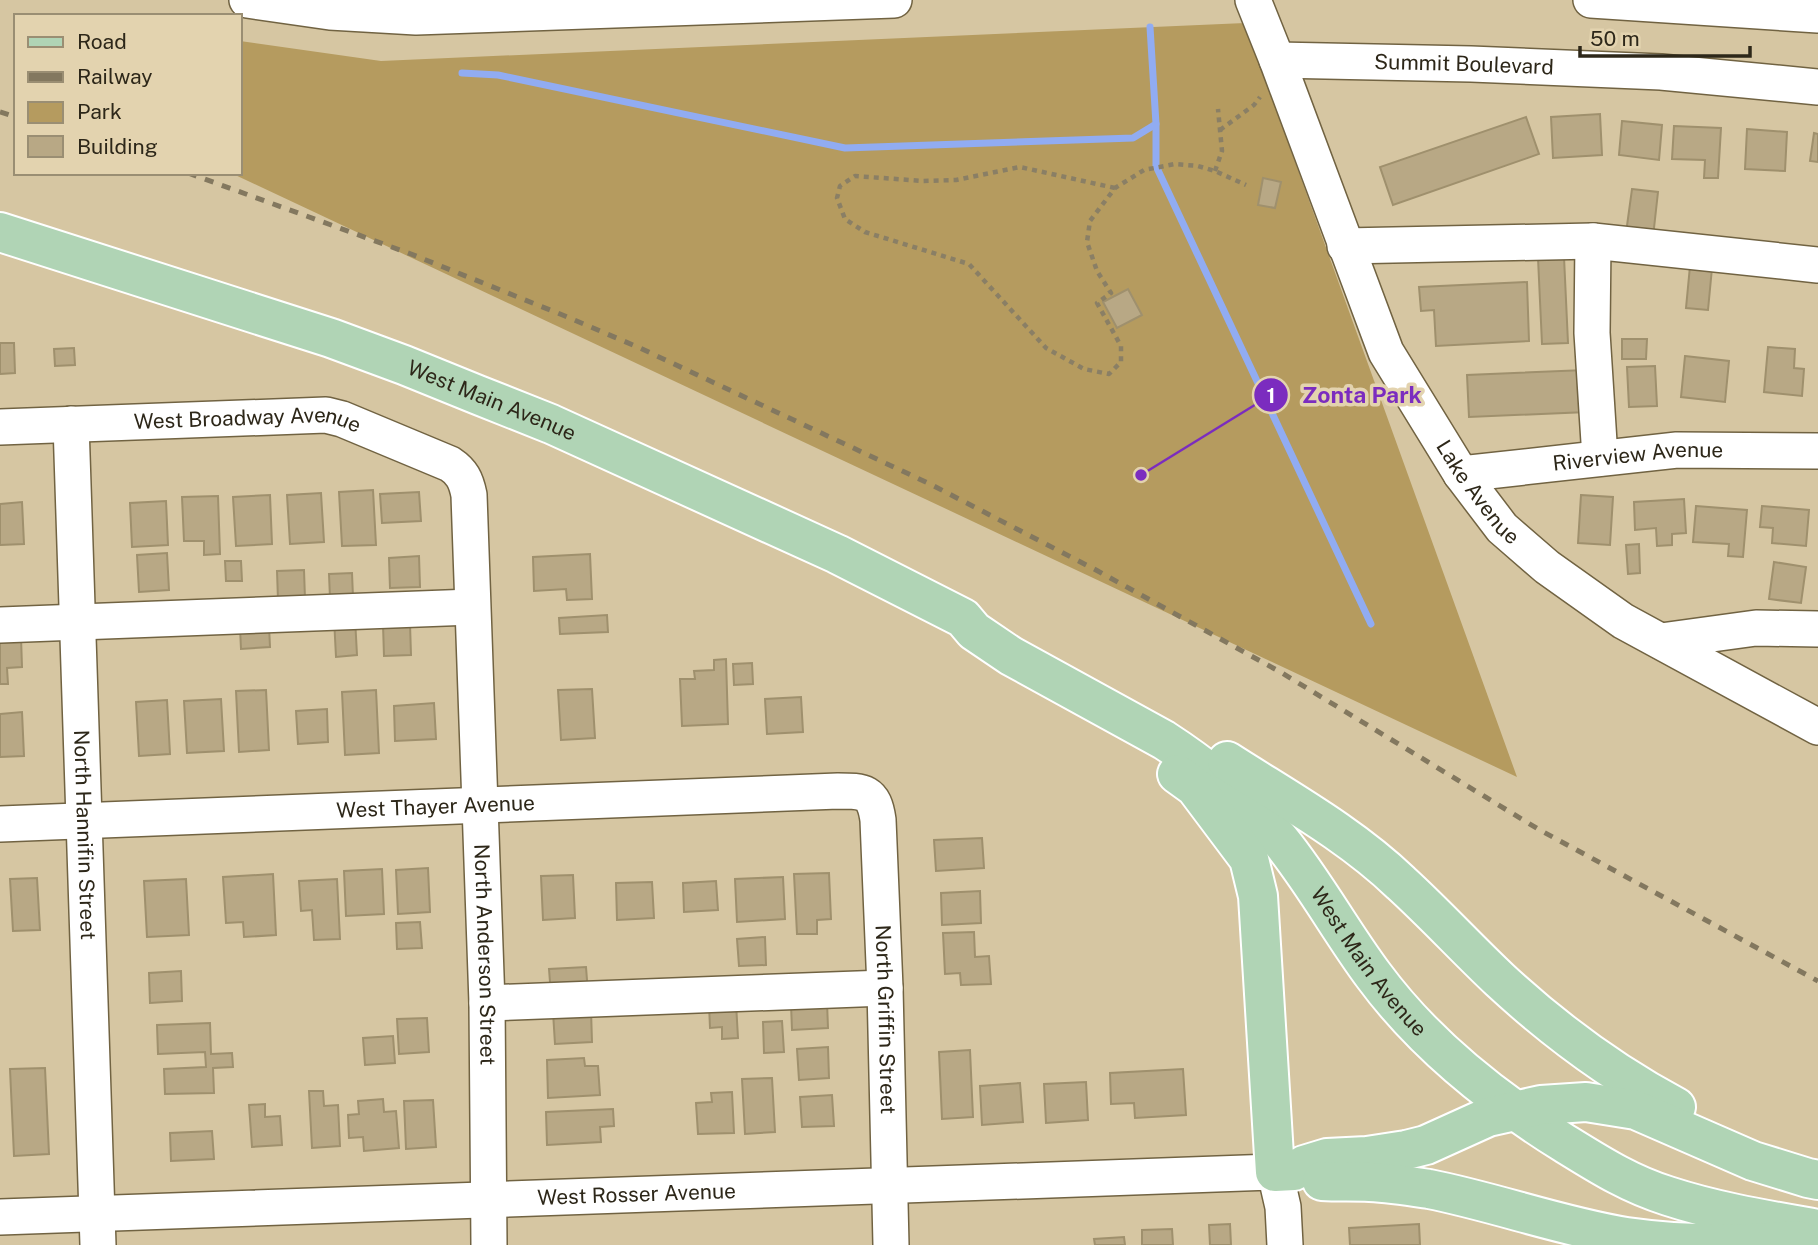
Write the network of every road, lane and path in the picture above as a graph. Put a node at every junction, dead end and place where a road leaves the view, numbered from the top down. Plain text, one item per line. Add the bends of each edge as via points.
1 (247, 0) edge
2 (894, 0) edge
3 (1253, 0) edge
4 (1591, 0) edge
5 (782, 2) edge
6 (683, 4) edge
7 (561, 6) edge
8 (416, 8) edge
9 (483, 8) edge
10 (1818, 15) edge
11 (1271, 76) junction
12 (1818, 87) edge
13 (1218, 109) dead end
14 (1220, 130) junction
15 (1215, 171) junction
16 (1246, 185) dead end
17 (1115, 188) junction
18 (0, 232) edge
19 (1593, 241) junction
20 (1345, 246) junction
21 (1818, 265) edge
22 (71, 424) junction
23 (0, 427) edge
24 (1818, 451) edge
25 (1600, 458) junction
26 (1461, 474) junction
27 (469, 495) joint
28 (472, 607) junction
29 (963, 618) junction
30 (78, 622) junction
31 (0, 625) edge
32 (1818, 629) edge
33 (1661, 641) junction
34 (1042, 674) junction
35 (1818, 727) edge
36 (870, 796) joint
37 (479, 805) junction
38 (85, 820) junction
39 (0, 824) edge
40 (886, 988) junction
41 (487, 1003) junction
42 (1514, 1111) junction
43 (1818, 1163) edge
44 (1284, 1172) junction
45 (1818, 1180) edge
46 (889, 1187) junction
47 (489, 1201) junction
48 (0, 1217) edge
49 (1818, 1228) edge
50 (98, 1230) edge
51 (1818, 1238) edge
52 (489, 1245) edge
53 (891, 1245) edge
54 (1285, 1245) edge

1 - 8 street via 330,12
2 - 5 street
3 - 11 street, Lake Avenue
4 - 10 street
5 - 6 street
6 - 7 street
7 - 9 street
8 - 9 street
11 - 12 street, Summit Boulevard via 1471,64 1661,72
11 - 14 path via 1254,106
11 - 20 street, Lake Avenue
13 - 14 path
14 - 15 path via 1222,151
15 - 16 path
15 - 17 path via 1175,164 1144,170
17 - 17 path via 1090,221 1087,242 1111,293 1097,303 1121,346 1121,362 1109,374 1084,369 1046,348 969,264 865,232 845,219 836,198 839,186 855,176 956,180 1020,167
18 - 29 main road, West Main Avenue via 331,338 551,424 837,554
19 - 20 street
19 - 21 street
19 - 25 street via 1592,333
20 - 26 street, Lake Avenue via 1385,352
22 - 23 street, West Broadway Avenue
22 - 27 street, West Broadway Avenue via 326,415 450,464 460,471
22 - 30 street, North Hannifin Street
24 - 25 street, Riverview Avenue via 1677,450
25 - 26 street, Riverview Avenue
26 - 33 street, Lake Avenue via 1502,528 1547,567 1623,621
27 - 28 street, North Anderson Street
28 - 30 street
28 - 37 street, North Anderson Street
29 - 34 main road, West Main Avenue via 990,643
29 - 43 main road, West Main Avenue via 1000,624 1067,657 1356,845 1401,882 1501,981 1618,1073 1725,1131
30 - 31 street
30 - 38 street, North Hannifin Street
32 - 33 street via 1756,628
33 - 35 street, Lake Avenue
34 - 42 main road, West Main Avenue via 1173,746 1247,805 1293,858 1398,1005 1444,1054
34 - 44 main road via 1195,787 1249,859 1258,896
36 - 37 street, West Thayer Avenue via 849,791
36 - 40 street, North Griffin Street via 878,820
37 - 38 street, West Thayer Avenue
37 - 41 street, North Anderson Street
38 - 39 street, West Thayer Avenue
38 - 50 street, North Hannifin Street
40 - 41 street
40 - 46 street, North Griffin Street
41 - 47 street, North Anderson Street
42 - 44 main road via 1406,1150 1327,1158
42 - 45 main road via 1586,1102 1622,1107 1753,1161
42 - 49 main road, West Main Avenue via 1615,1175 1665,1195
44 - 46 street, West Rosser Avenue
44 - 51 main road via 1316,1180 1428,1189 1629,1238 1727,1244
44 - 54 street
46 - 47 street, West Rosser Avenue
46 - 53 street, North Griffin Street
47 - 50 street, West Rosser Avenue
47 - 52 street, North Anderson Street
48 - 50 street, West Rosser Avenue

